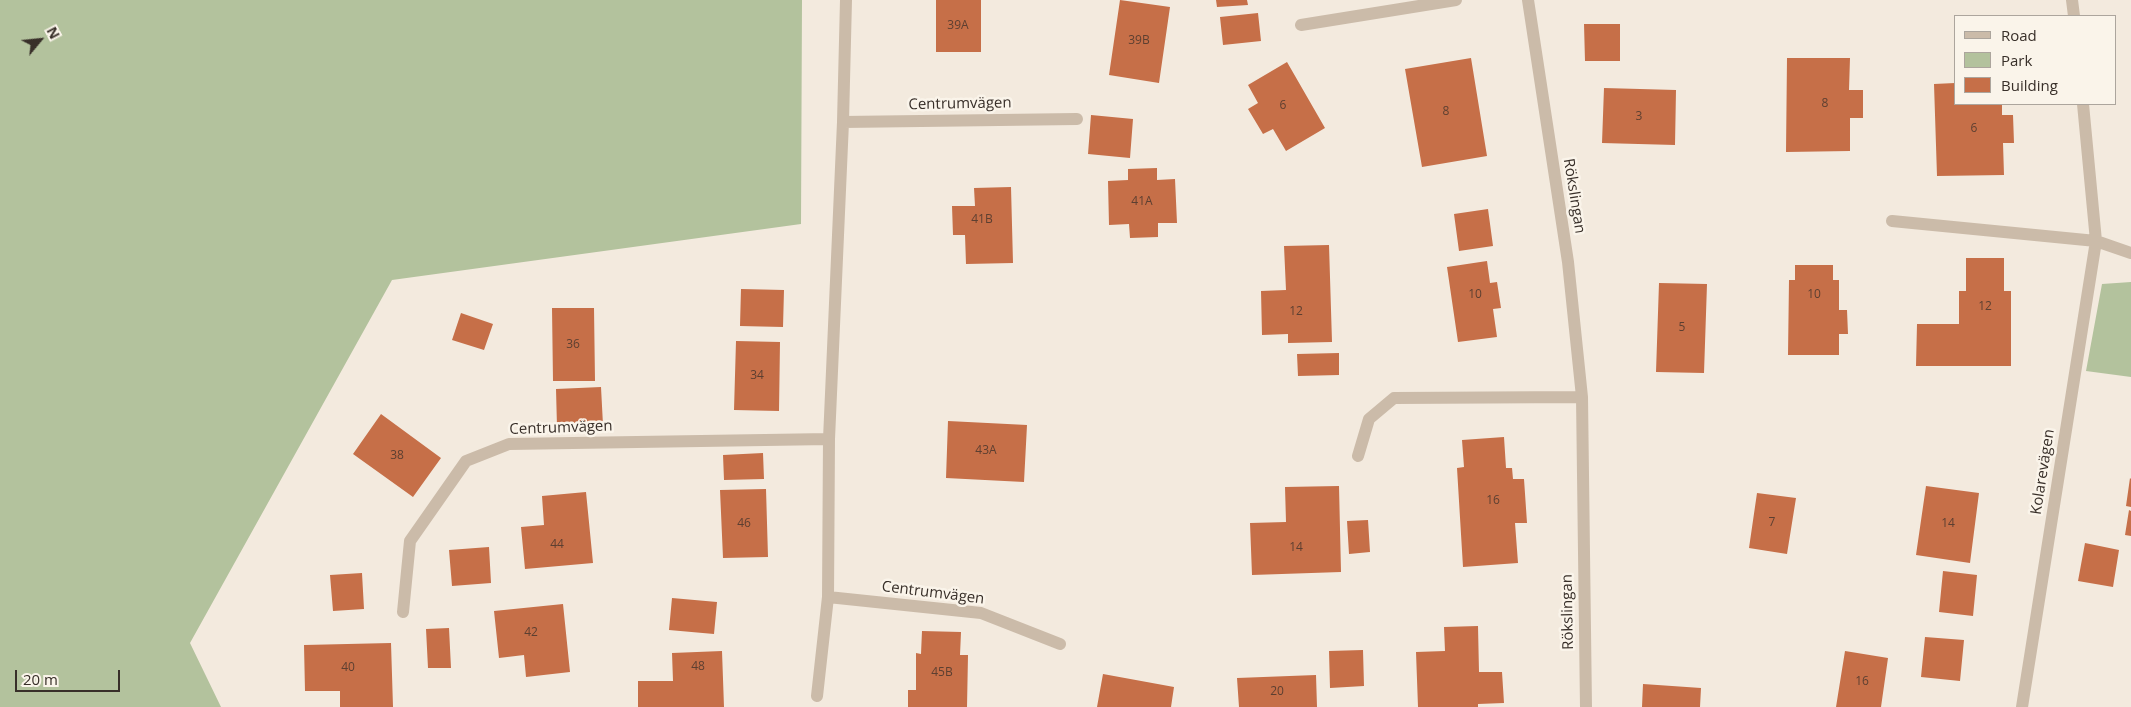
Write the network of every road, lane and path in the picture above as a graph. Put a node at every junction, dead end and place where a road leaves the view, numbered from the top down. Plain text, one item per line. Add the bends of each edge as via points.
1 (846, 0) edge
2 (1456, 0) edge
3 (1528, 0) edge
4 (2072, 0) edge
5 (2074, 15) edge
6 (1301, 25) dead end
7 (2083, 105) edge
8 (1077, 119) dead end
9 (843, 122) junction
10 (1892, 220) dead end
11 (2096, 241) junction
12 (2131, 253) edge
13 (1582, 397) junction
14 (829, 439) junction
15 (1358, 456) dead end
16 (828, 597) junction
17 (403, 612) dead end
18 (1060, 644) dead end
19 (817, 696) dead end
20 (1586, 707) edge
21 (2022, 707) edge

1 - 9 street
2 - 6 street
3 - 13 street, Rökslingan via 1568,262
4 - 5 street
7 - 11 street, Kolarevägen
8 - 9 street, Centrumvägen
9 - 14 street
10 - 11 street
11 - 12 street
11 - 21 street, Kolarevägen
13 - 15 street via 1394,398 1369,419
13 - 20 street, Rökslingan
14 - 16 street
14 - 17 street, Centrumvägen via 508,444 466,461 410,540
16 - 18 street, Centrumvägen via 981,613
16 - 19 street

